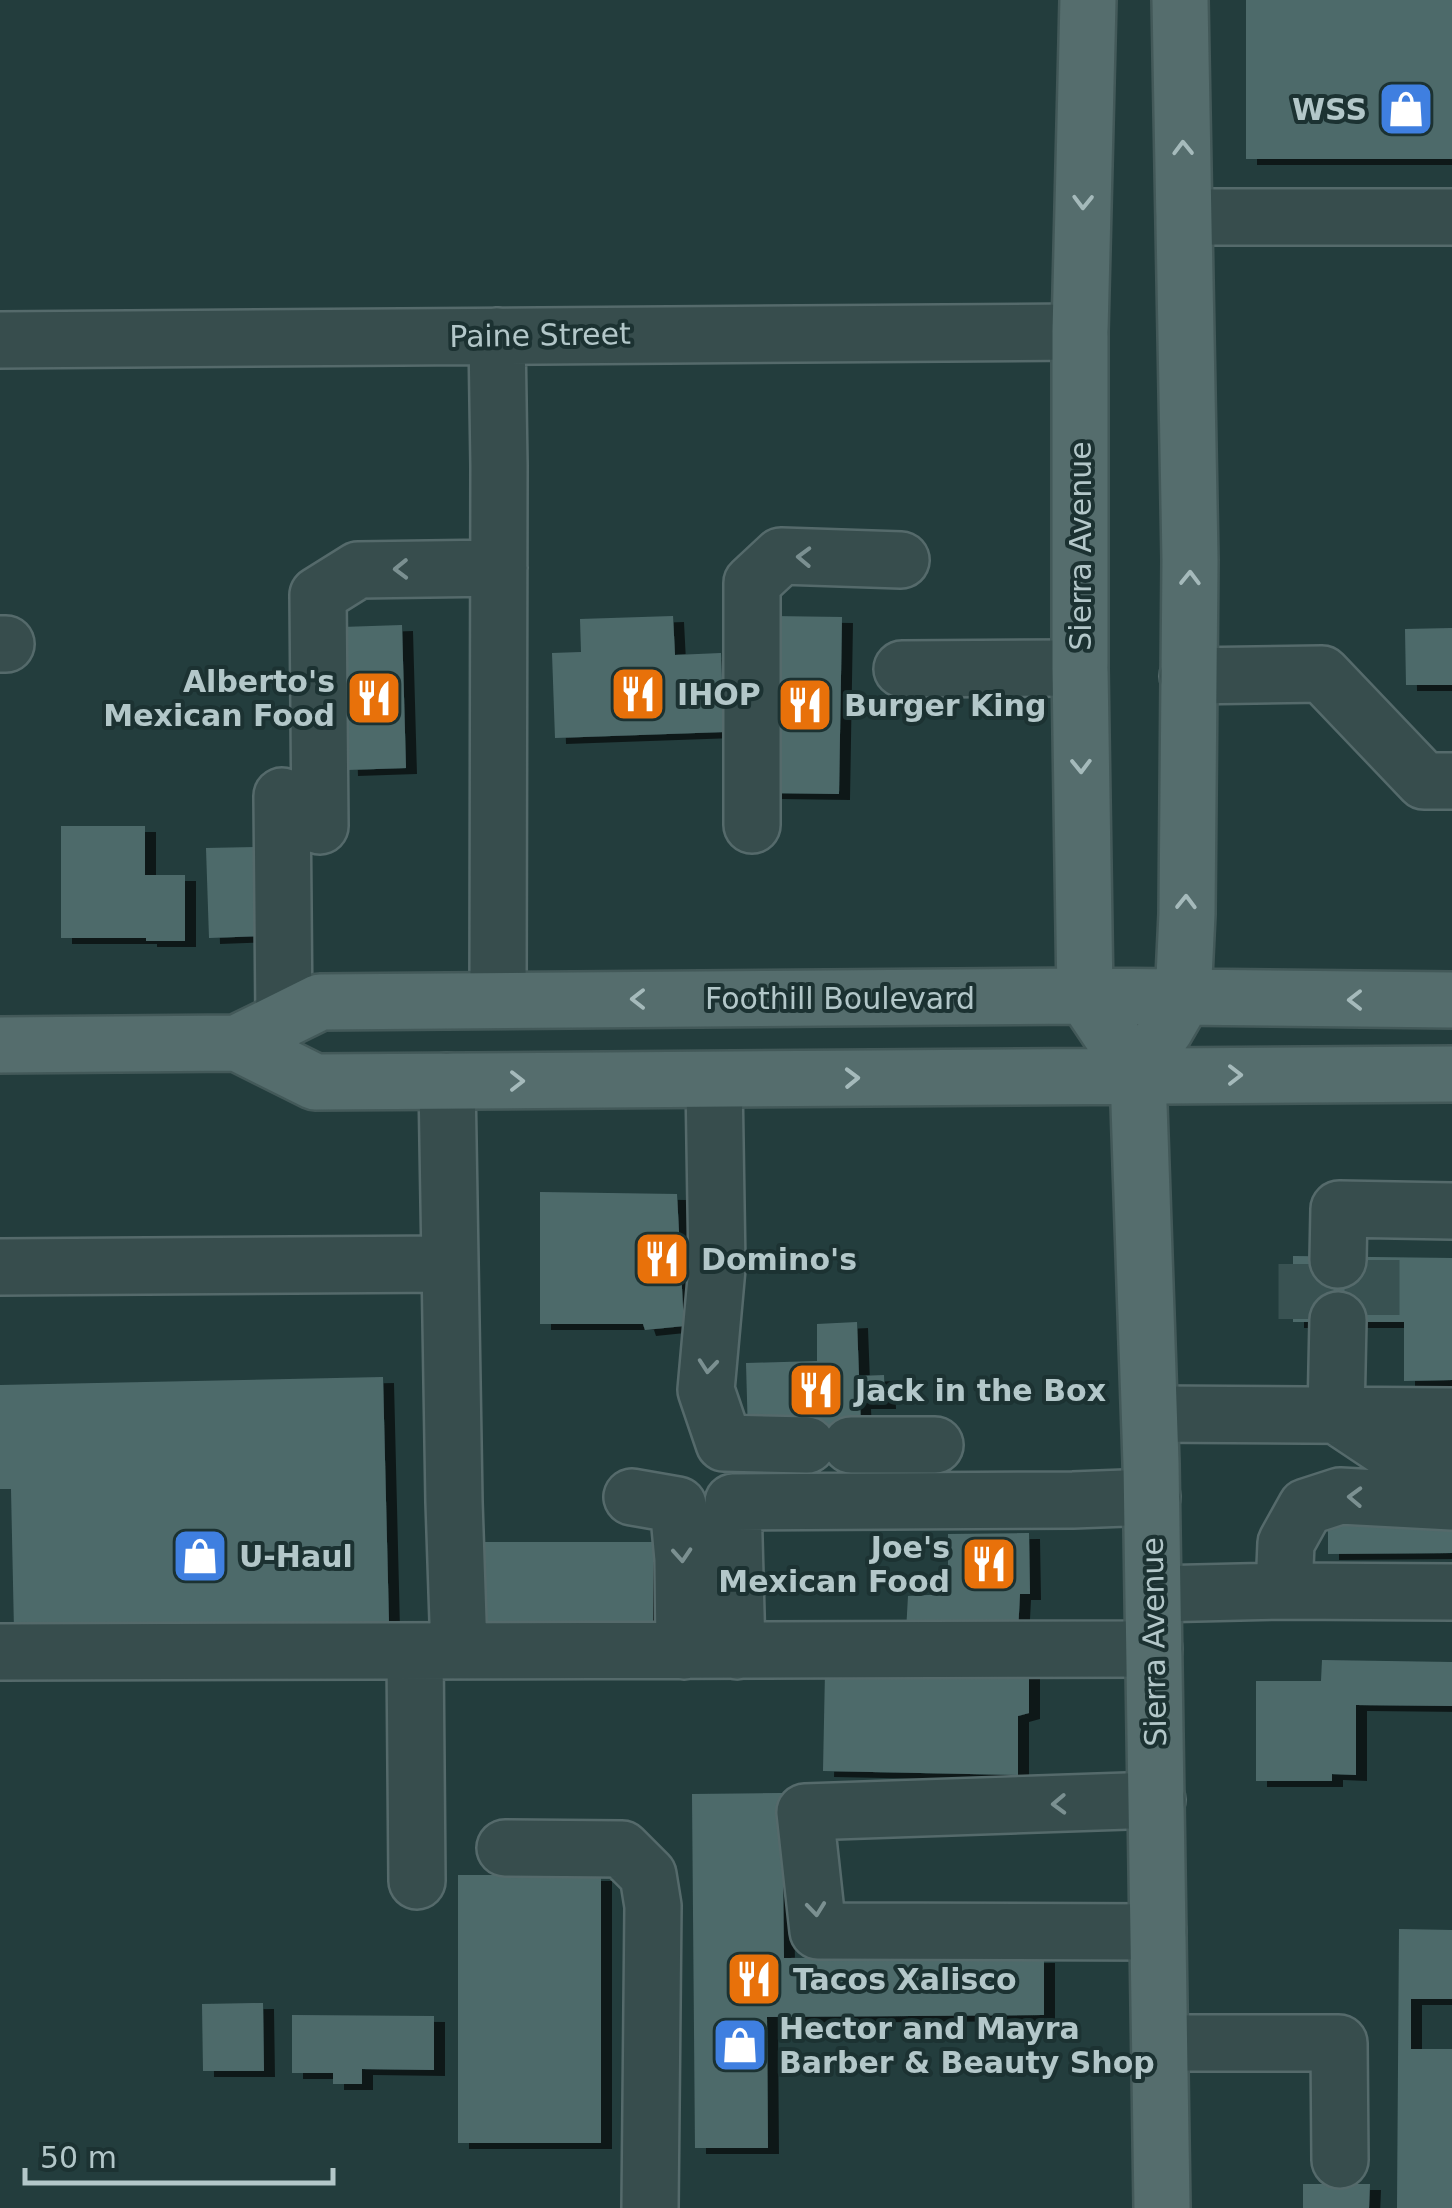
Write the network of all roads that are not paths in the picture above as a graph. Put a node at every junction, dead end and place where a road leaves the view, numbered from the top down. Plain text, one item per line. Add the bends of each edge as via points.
1 (1088, 0) edge
2 (1180, 0) edge
3 (1184, 217) junction
4 (1452, 217) edge
5 (1080, 332) junction
6 (497, 336) junction
7 (0, 340) edge
8 (901, 560) dead end
9 (499, 568) junction
10 (1080, 668) junction
11 (902, 669) dead end
12 (1188, 676) junction
13 (1452, 781) edge
14 (752, 825) dead end
15 (1085, 996) junction
16 (1182, 999) junction
17 (498, 1000) junction
18 (1452, 1000) edge
19 (261, 1031) junction
20 (0, 1045) edge
21 (1452, 1074) edge
22 (1138, 1075) junction
23 (714, 1080) junction
24 (448, 1081) junction
25 (1452, 1211) edge
26 (1345, 1240) dead end
27 (450, 1264) junction
28 (0, 1267) edge
29 (1338, 1320) tunnel mouth
30 (1338, 1415) junction
31 (1452, 1416) edge
32 (1151, 1458) junction
33 (1452, 1458) edge
34 (632, 1497) dead end
35 (1452, 1502) edge
36 (1284, 1591) junction
37 (1452, 1592) edge
38 (1154, 1594) junction
39 (1154, 1650) junction
40 (710, 1651) junction
41 (0, 1652) edge
42 (437, 1652) junction
43 (1156, 1800) junction
44 (504, 1848) dead end
45 (418, 1882) dead end
46 (1158, 1932) junction
47 (1160, 2043) junction
48 (1340, 2160) dead end
49 (650, 2208) edge
50 (1162, 2208) edge

1 -> 5 main road, Sierra Avenue
3 -> 2 main road
3 - 4 street
12 -> 3 main road
5 - 6 street, Paine Street
5 - 10 main road, Sierra Avenue
6 - 7 street, Paine Street
6 - 9 street
8 -> 14 street via 781,556 752,583
9 - 17 street
9 -> 19 street via 358,570 318,595 301,811
10 - 11 street
10 -> 15 main road, Sierra Avenue
12 - 13 street via 1322,674 1424,781
16 -> 12 main road
15 - 16 main road, Foothill Boulevard
15 -> 17 main road, Foothill Boulevard
15 - 22 main road
18 -> 16 main road, Foothill Boulevard
16 - 22 main road
17 - 19 main road, Foothill Boulevard via 320,1002
19 - 20 main road, Foothill Boulevard
19 - 24 main road, Foothill Boulevard via 315,1082
22 -> 21 main road, Foothill Boulevard
23 -> 22 main road, Foothill Boulevard
22 - 32 main road, Sierra Avenue
24 -> 23 main road, Foothill Boulevard
23 -> 32 street via 717,1268 706,1390 724,1443
24 - 27 street
25 - 26 street
27 - 28 street
27 - 42 street
29 - 30 street
30 - 31 street
30 - 32 street
30 - 33 street via 1387,1450
32 - 38 main road, Sierra Avenue
32 - 40 street via 1073,1500 733,1502
34 -> 40 street via 678,1505 684,1559
35 -> 36 street via 1340,1496 1306,1506 1286,1542
36 - 37 street
36 - 38 street
38 - 39 main road, Sierra Avenue
39 - 40 street
39 - 43 main road, Sierra Avenue
40 - 42 street
41 - 42 street
42 - 45 street
43 - 46 main road, Sierra Avenue
43 -> 46 street via 805,1812 818,1931
44 - 49 street via 622,1849 648,1875
46 - 47 main road, Sierra Avenue
47 - 48 street via 1339,2043
47 - 50 main road, Sierra Avenue

